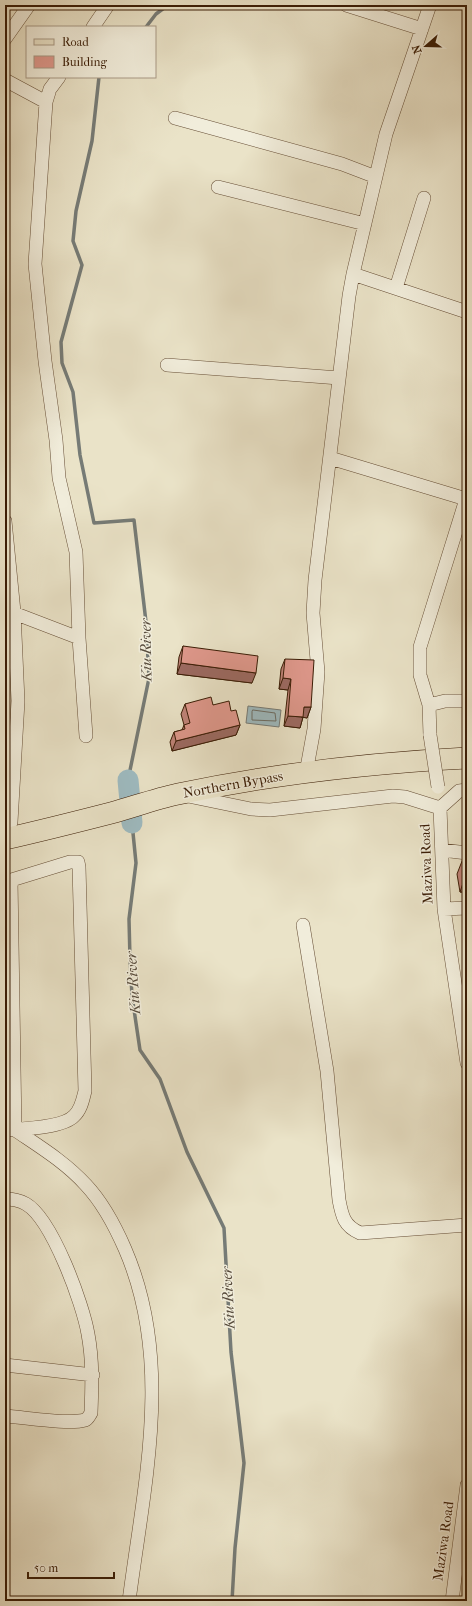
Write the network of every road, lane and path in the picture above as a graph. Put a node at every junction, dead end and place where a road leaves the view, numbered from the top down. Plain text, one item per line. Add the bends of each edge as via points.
1 (29, 5) edge
2 (108, 5) edge
3 (346, 5) edge
4 (430, 5) edge
5 (94, 26) edge
6 (422, 29) junction
7 (5, 39) edge
8 (58, 78) edge
9 (5, 80) edge
10 (46, 102) junction
11 (175, 118) dead end
12 (376, 177) junction
13 (218, 187) dead end
14 (424, 198) dead end
15 (365, 224) junction
16 (353, 274) junction
17 (396, 288) junction
18 (467, 312) edge
19 (167, 365) dead end
20 (339, 378) junction
21 (330, 458) junction
22 (466, 498) edge
23 (5, 521) edge
24 (9, 611) edge
25 (79, 638) junction
26 (467, 701) edge
27 (429, 705) junction
28 (86, 736) dead end
29 (467, 758) edge
30 (306, 773) junction
31 (467, 790) edge
32 (177, 794) junction
33 (440, 808) junction
34 (5, 824) edge
35 (5, 839) edge
36 (442, 850) junction
37 (467, 853) edge
38 (8, 881) edge
39 (467, 908) edge
40 (444, 909) junction
41 (303, 925) dead end
42 (467, 1063) edge
43 (10, 1130) edge
44 (5, 1199) edge
45 (467, 1225) edge
46 (5, 1365) edge
47 (93, 1375) junction
48 (5, 1416) edge
49 (467, 1485) edge
50 (129, 1601) edge
51 (452, 1601) edge

1 - 7 street
2 - 5 street
3 - 6 street
4 - 6 street
6 - 12 street via 386,134
8 - 10 street
9 - 10 street
10 - 25 street via 35,264 59,478 76,552
11 - 12 street via 342,164
12 - 15 street
13 - 15 street
14 - 17 street
15 - 16 street
16 - 17 street
16 - 20 street
17 - 18 street
19 - 20 street
20 - 21 street
21 - 22 street
21 - 30 street via 312,613 318,672 314,729
22 - 27 street via 420,647 420,675
23 - 24 street
24 - 25 street
24 - 34 street via 18,701 11,822
25 - 28 street
26 - 27 street
27 - 33 street, bridge via 430,735
29 - 30 main road, Northern Bypass via 412,761
30 - 32 main road, Northern Bypass
31 - 33 street via 459,791
32 - 33 street, Maziwa Road via 251,809 270,810 393,796
32 - 35 main road, Northern Bypass
33 - 36 street, Maziwa Road
36 - 37 street
36 - 40 street, Maziwa Road
38 - 43 street
38 - 43 street via 70,862 78,862 85,1091 74,1117 65,1122
39 - 40 street
40 - 42 street, Maziwa Road
41 - 45 street via 327,1071 342,1216 347,1225 360,1233
43 - 50 street via 63,1162 87,1185 112,1221 132,1264 142,1300 150,1333 152,1419
44 - 47 street via 26,1204 47,1229 77,1293 88,1334
46 - 47 street
47 - 48 street via 91,1414 84,1420
49 - 51 street, Maziwa Road

